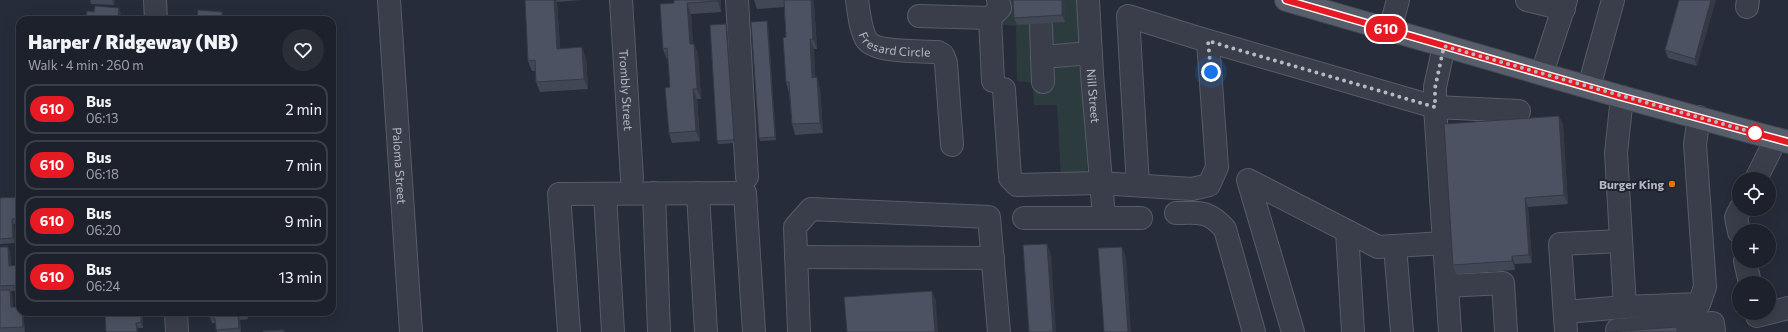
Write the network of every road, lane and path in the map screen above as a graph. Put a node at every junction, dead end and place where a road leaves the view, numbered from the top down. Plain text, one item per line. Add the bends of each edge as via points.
1 (155, 0) edge
2 (389, 0) edge
3 (621, 0) edge
4 (737, 0) edge
5 (857, 0) edge
6 (1088, 0) edge
7 (1286, 0) edge
8 (1398, 0) edge
9 (1527, 0) edge
10 (1613, 0) edge
11 (1565, 4) edge
12 (994, 9) edge
13 (921, 10) edge
14 (156, 16) edge
15 (1041, 26) edge
16 (1390, 30) junction
17 (1208, 41) junction
18 (1444, 46) junction
19 (1091, 53) junction
20 (1042, 57) junction
21 (1542, 73) junction
22 (1043, 82) dead end
23 (1589, 87) junction
24 (1622, 97) junction
25 (1435, 107) junction
26 (1519, 111) dead end
27 (1699, 117) junction
28 (1782, 140) edge
29 (952, 145) dead end
30 (1761, 172) edge
31 (632, 179) dead end
32 (746, 185) junction
33 (1138, 185) junction
34 (1101, 188) junction
35 (654, 193) junction
36 (698, 193) junction
37 (605, 194) junction
38 (1175, 201) junction
39 (1024, 218) dead end
40 (1104, 218) junction
41 (1141, 218) dead end
42 (1347, 231) junction
43 (1620, 241) junction
44 (1444, 243) junction
45 (1395, 246) junction
46 (796, 257) junction
47 (993, 258) junction
48 (1447, 286) junction
49 (1624, 307) junction
50 (1788, 308) edge
51 (1776, 313) edge
52 (176, 316) edge
53 (1566, 322) edge
54 (1617, 330) edge
55 (177, 332) edge
56 (411, 332) edge
57 (569, 332) edge
58 (613, 332) edge
59 (659, 332) edge
60 (706, 332) edge
61 (754, 332) edge
62 (799, 332) edge
63 (999, 332) edge
64 (1254, 332) edge
65 (1293, 332) edge
66 (1353, 332) edge
67 (1402, 332) edge
68 (1450, 332) edge
69 (1506, 332) edge
70 (1714, 332) edge

1 - 14 street
2 - 56 street, Paloma Street
3 - 31 street, Trombly Street
4 - 32 street
5 - 29 street, Fresard Circle via 862,30 872,45 938,52 946,59
6 - 19 street, Nill Street
7 - 16 main road
8 - 16 street
9 - 11 street
10 - 23 street
11 - 21 street
12 - 13 street
12 - 34 street via 999,85 1010,178 1018,185
15 - 20 street
16 - 18 main road
17 - 25 street
17 - 33 street via 1128,16
17 - 38 street via 1217,167 1209,185 1192,189
18 - 21 main road
18 - 25 street via 1435,88
19 - 20 street
19 - 34 street, Nill Street
20 - 22 street
21 - 23 main road
23 - 24 main road
24 - 27 main road
24 - 43 street via 1616,154
25 - 26 street
25 - 44 street
27 - 28 main road
27 - 49 street via 1695,144 1706,287 1699,304
28 - 30 street
32 - 36 street
32 - 61 street
33 - 34 street
33 - 38 street
34 - 40 street, Nill Street
35 - 36 street
35 - 37 street
35 - 59 street
36 - 60 street
37 - 57 street via 559,194
37 - 58 street
38 - 64 street via 1215,218 1225,229
39 - 40 street
40 - 41 street
42 - 45 street via 1378,247
42 - 65 street via 1248,180
42 - 66 street
43 - 49 street
43 - 53 street via 1560,244
44 - 45 street
44 - 48 street
45 - 67 street
46 - 47 street
46 - 47 street via 795,227 811,209 989,217
46 - 62 street
47 - 63 street
48 - 68 street
48 - 69 street via 1503,282
49 - 53 street
50 - 51 street
52 - 55 street
54 - 70 street via 1713,323

